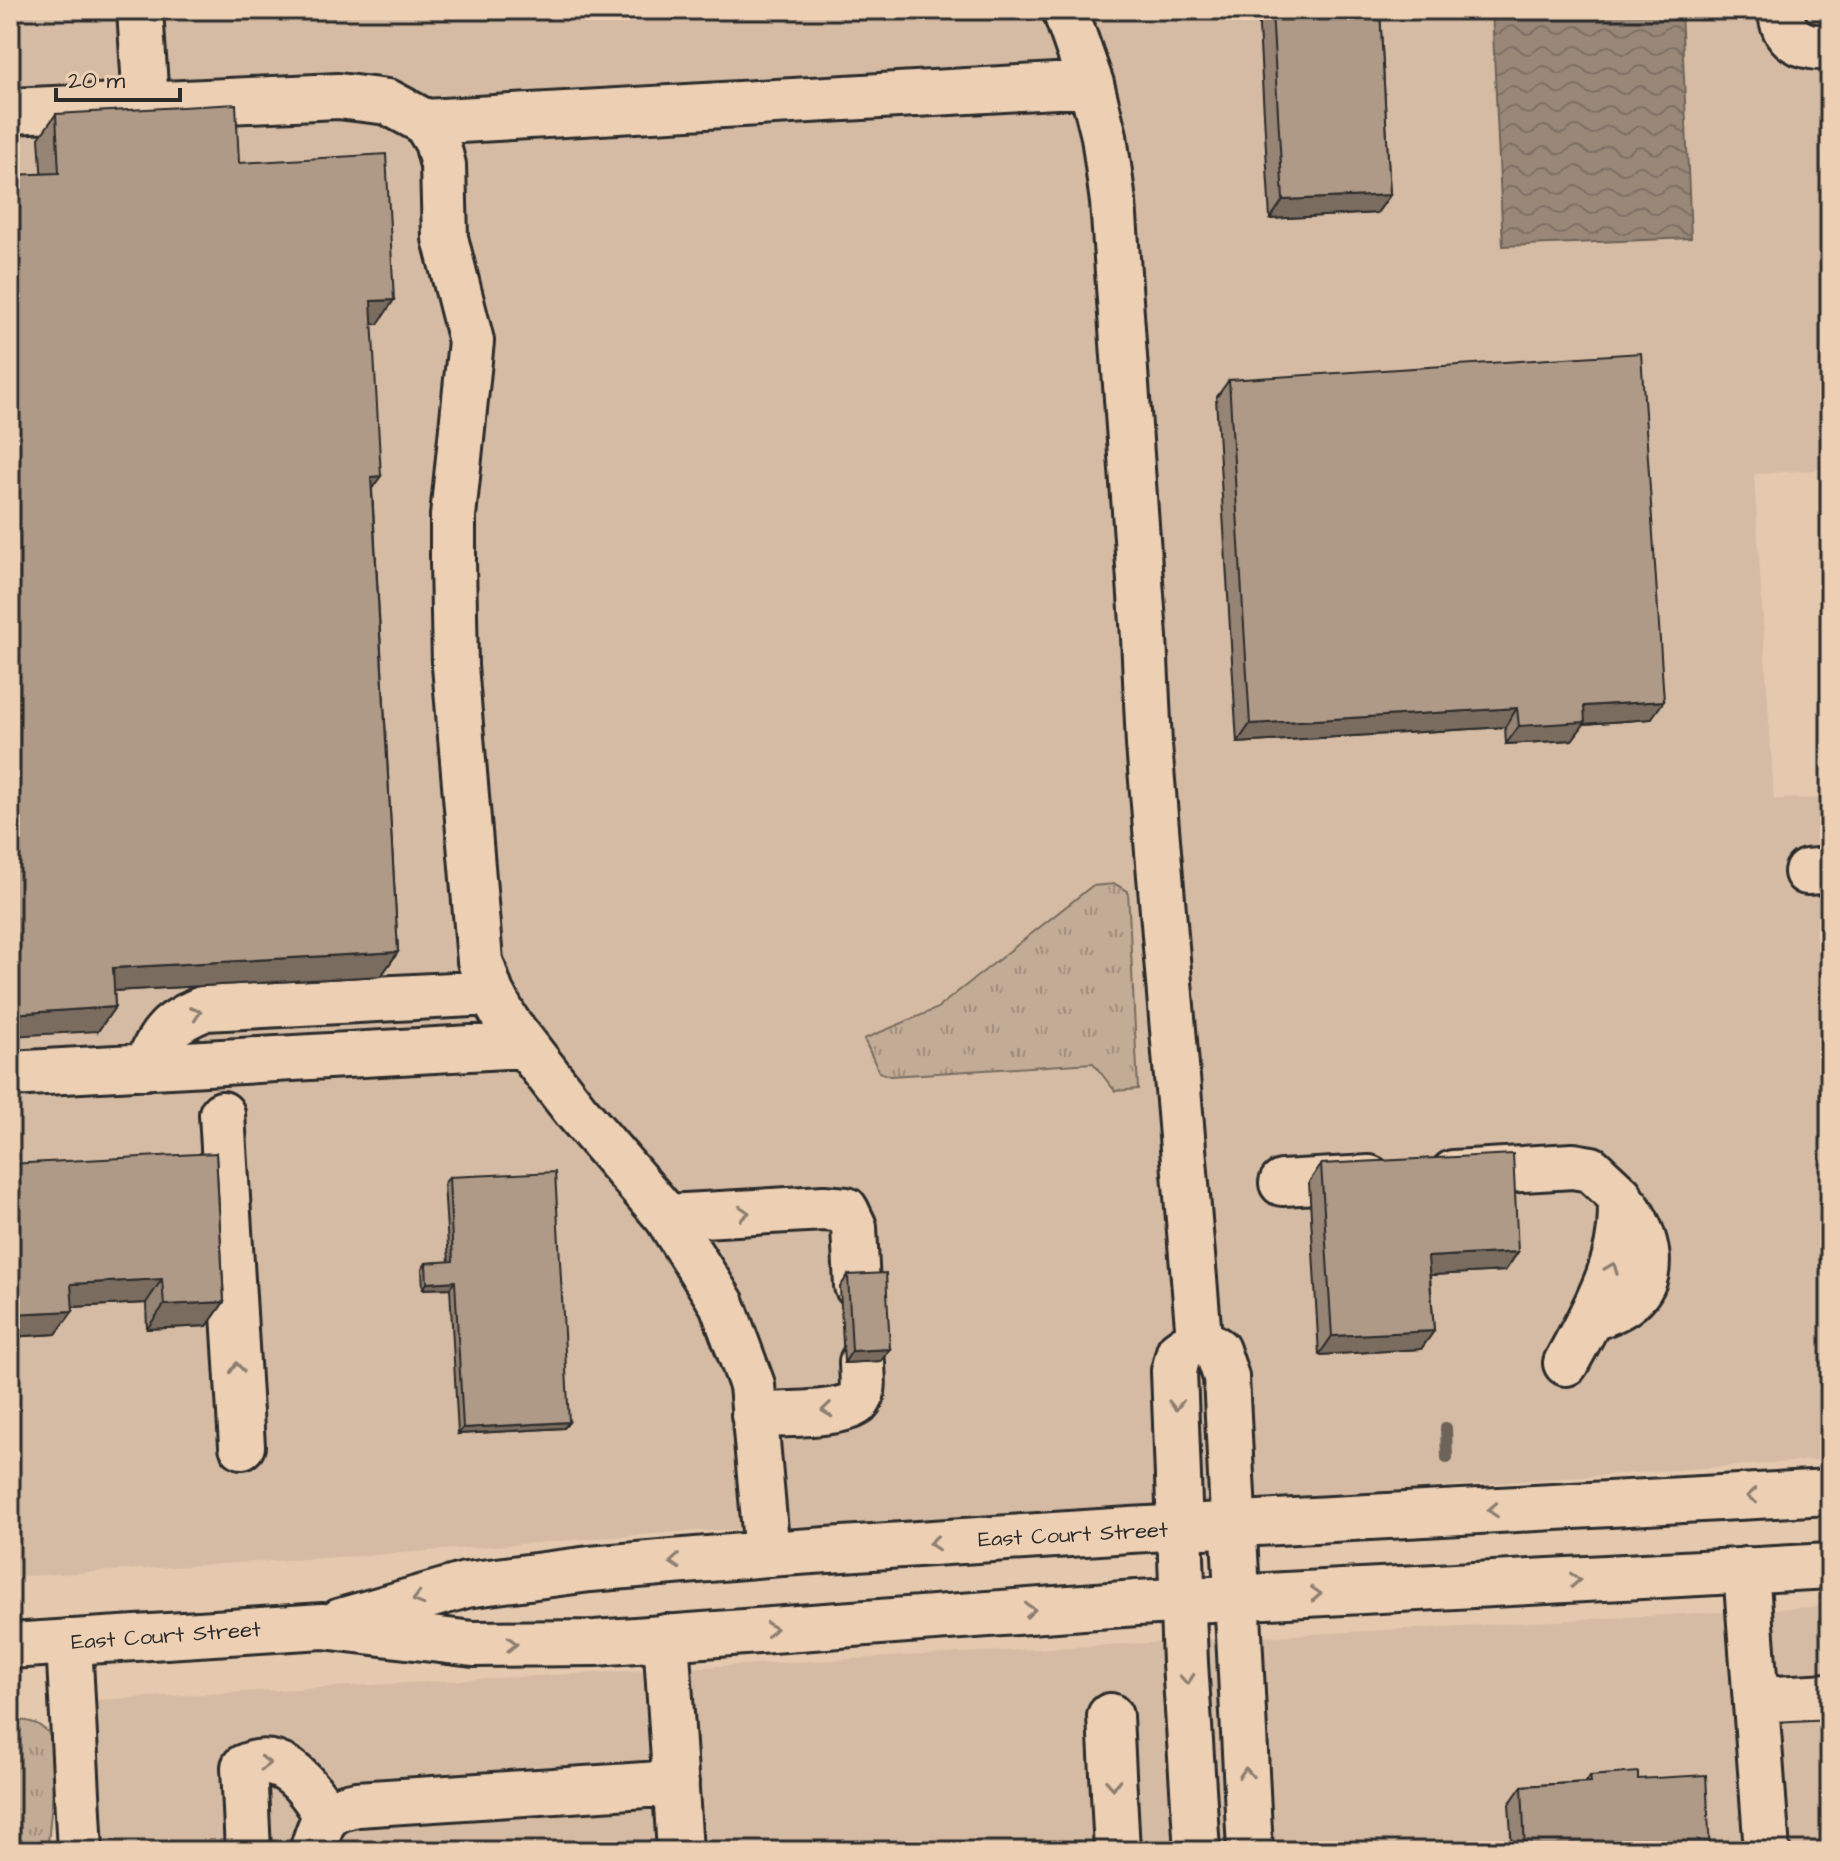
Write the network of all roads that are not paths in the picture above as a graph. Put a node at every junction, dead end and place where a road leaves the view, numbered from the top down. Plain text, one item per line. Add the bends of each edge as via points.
1 (140, 10) edge
2 (1065, 10) edge
3 (1781, 10) edge
4 (1830, 47) edge
5 (1091, 84) junction
6 (146, 103) junction
7 (10, 111) edge
8 (425, 122) junction
9 (491, 993) junction
10 (524, 1045) junction
11 (146, 1067) junction
12 (10, 1074) edge
13 (222, 1114) dead end
14 (1282, 1183) dead end
15 (667, 1217) junction
16 (857, 1286) edge
17 (1199, 1338) junction
18 (862, 1362) edge
19 (1566, 1363) dead end
20 (754, 1415) junction
21 (242, 1446) dead end
22 (1830, 1492) edge
23 (1233, 1526) junction
24 (1180, 1528) junction
25 (767, 1554) junction
26 (1830, 1566) edge
27 (1746, 1570) junction
28 (1238, 1598) junction
29 (1183, 1601) junction
30 (323, 1626) junction
31 (666, 1637) junction
32 (69, 1642) junction
33 (10, 1646) edge
34 (1830, 1696) edge
35 (1756, 1700) junction
36 (1110, 1716) dead end
37 (676, 1783) junction
38 (319, 1833) edge
39 (80, 1851) edge
40 (248, 1851) edge
41 (680, 1851) edge
42 (1117, 1851) edge
43 (1197, 1851) edge
44 (1250, 1851) edge
45 (1767, 1851) edge

1 - 6 main road
2 - 5 main road
3 - 4 main road via 1789,38
5 - 8 main road
5 - 17 main road via 1113,202 1149,745
6 - 7 main road
6 - 8 main road via 338,96 388,102
8 - 9 main road via 443,165 445,238 471,341 453,516 455,666 480,961
9 - 10 main road
11 -> 9 main road via 176,1020 205,1008
10 - 11 main road
10 - 15 main road
11 - 12 main road
21 -> 13 main road
19 -> 14 main road via 1590,1319 1620,1241 1620,1196 1591,1169
15 -> 16 main road via 846,1210 854,1227
15 - 20 main road via 722,1304 752,1385
17 - 23 main road via 1217,1350 1226,1377
17 -> 24 main road via 1179,1352 1174,1371
18 -> 20 main road via 860,1399 852,1406
20 - 25 main road
22 -> 23 main road, East Court Street
23 - 24 main road, East Court Street
23 - 28 main road
24 -> 25 main road, East Court Street
24 - 29 main road
25 -> 30 main road, East Court Street via 466,1585
26 - 27 main road, East Court Street
28 -> 27 main road, East Court Street
27 - 35 main road
28 - 29 main road, East Court Street
44 -> 28 main road
31 -> 29 main road, East Court Street
29 -> 43 main road
30 -> 31 main road, East Court Street via 473,1644
30 - 32 main road, East Court Street
31 - 37 main road
32 - 33 main road, East Court Street
32 - 39 main road
34 - 35 main road
35 - 45 main road
36 -> 42 main road
37 - 38 main road via 357,1804 339,1807
37 - 41 main road
40 -> 38 main road via 244,1767 256,1762 279,1763 314,1794

